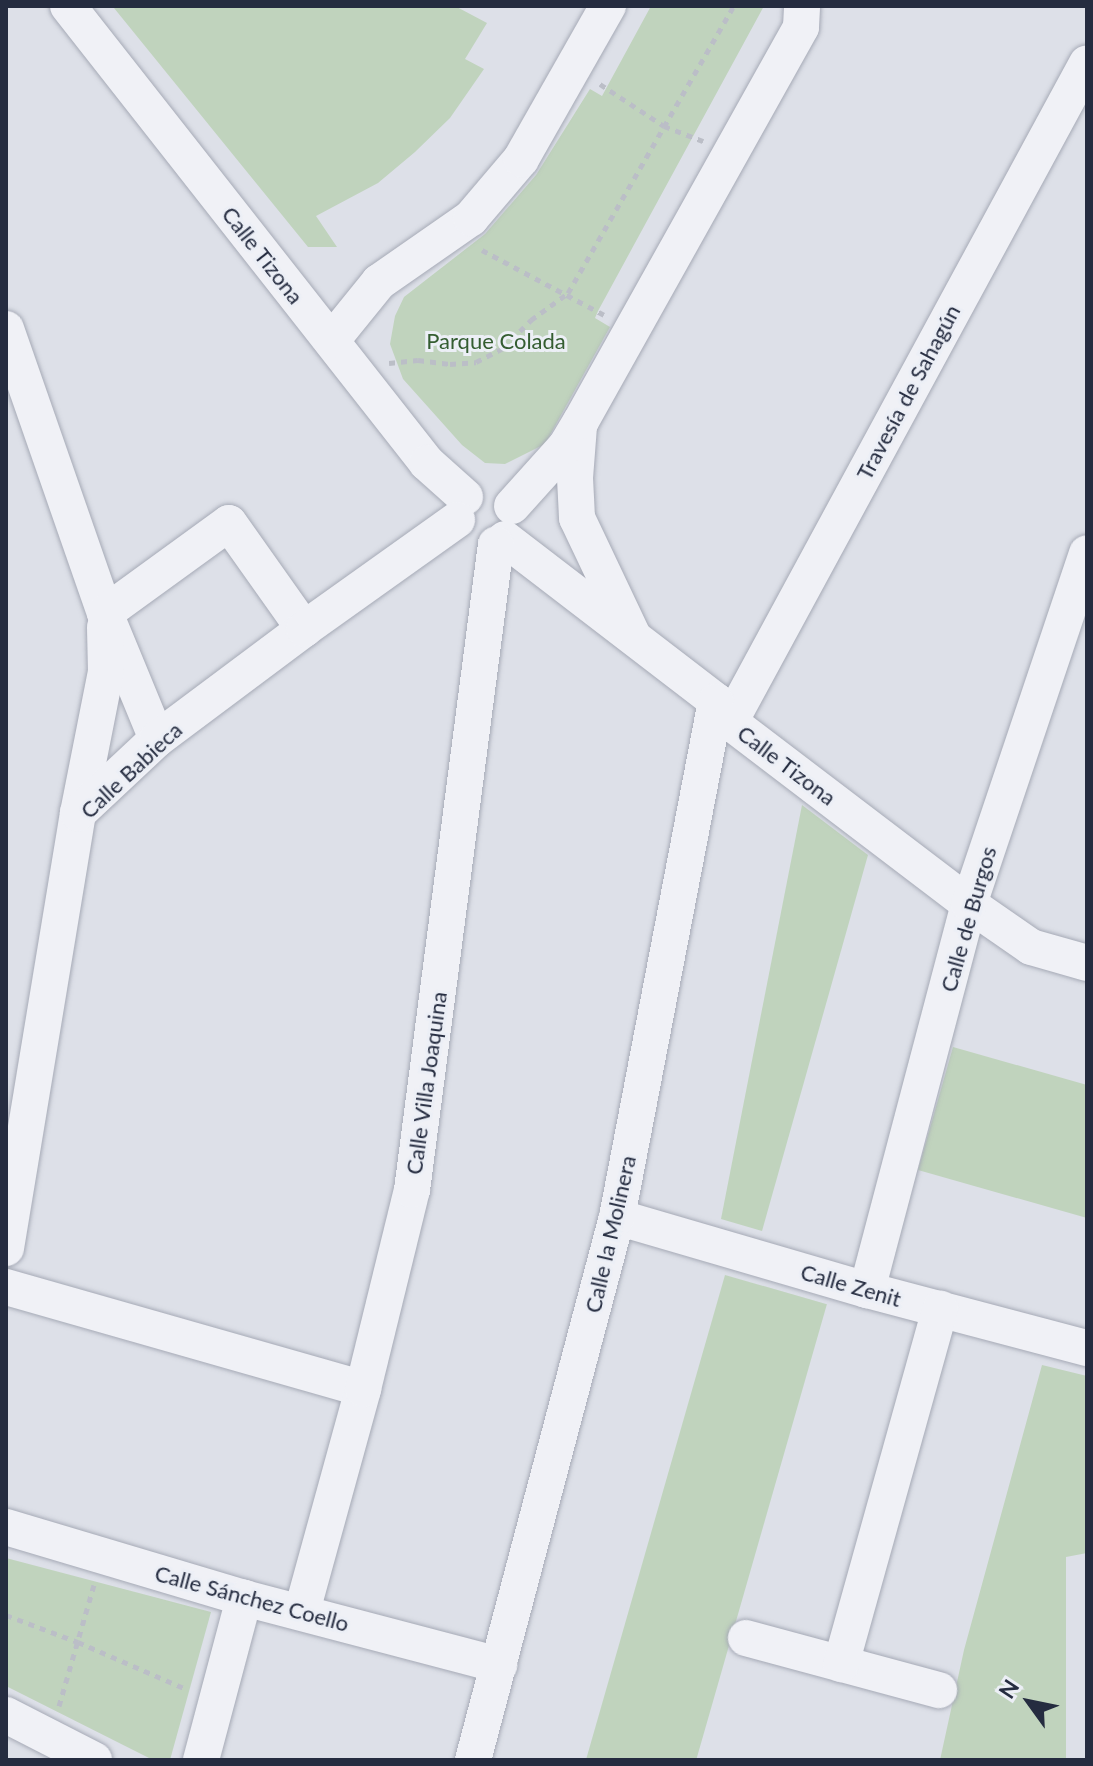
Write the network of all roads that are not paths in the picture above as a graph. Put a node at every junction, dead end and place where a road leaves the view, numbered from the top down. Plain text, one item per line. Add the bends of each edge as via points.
1 (68, 6) edge
2 (608, 6) edge
3 (802, 6) edge
4 (1087, 63) edge
5 (6, 329) edge
6 (332, 340) junction
7 (579, 424) junction
8 (461, 509) junction
9 (504, 530) junction
10 (1087, 553) edge
11 (105, 613) junction
12 (304, 629) junction
13 (634, 639) junction
14 (723, 711) junction
15 (157, 739) junction
16 (78, 813) junction
17 (969, 904) junction
18 (1087, 963) edge
19 (617, 1217) junction
20 (6, 1248) edge
21 (6, 1287) edge
22 (867, 1290) junction
23 (940, 1309) junction
24 (1087, 1348) edge
25 (363, 1389) junction
26 (6, 1527) edge
27 (244, 1598) junction
28 (302, 1611) junction
29 (746, 1638) dead end
30 (841, 1664) junction
31 (499, 1665) junction
32 (939, 1690) dead end
33 (6, 1715) edge
34 (94, 1760) edge
35 (201, 1760) edge
36 (473, 1760) edge

1 - 6 street, Calle Tizona
2 - 6 street via 521,159 471,218 379,282
3 - 7 street via 801,27
4 - 14 street, Travesía de Sahagún
5 - 11 street
6 - 8 street, Calle Tizona
7 - 9 street
7 - 13 street via 577,518
8 - 9 street, Calle Tizona via 460,531 473,544
8 - 9 street via 474,491 493,489
8 - 12 street, Calle Babieca
9 - 13 street, Calle Tizona
9 - 25 street, Calle Villa Joaquina via 412,1190
10 - 17 street, Calle de Burgos
11 - 12 street via 229,523
11 - 15 street
11 - 16 street via 106,672
12 - 15 street, Calle Babieca
13 - 14 street, Calle Tizona
14 - 17 street, Calle Tizona
14 - 19 street, Calle la Molinera
15 - 16 street, Calle Babieca
16 - 20 street, Calle Babieca
17 - 18 street, Calle Tizona via 1031,947
17 - 22 street, Calle de Burgos
19 - 22 street, Calle Zenit
19 - 31 street, Calle la Molinera
21 - 25 street
22 - 23 street, Calle Zenit
23 - 24 street, Calle Zenit
23 - 30 street
25 - 28 street, Calle Villa Joaquina
26 - 27 street, Calle Sánchez Coello
27 - 28 street, Calle Sánchez Coello
27 - 35 street
28 - 31 street, Calle Sánchez Coello
29 - 30 street
30 - 32 street
31 - 36 street, Calle la Molinera
33 - 34 street

